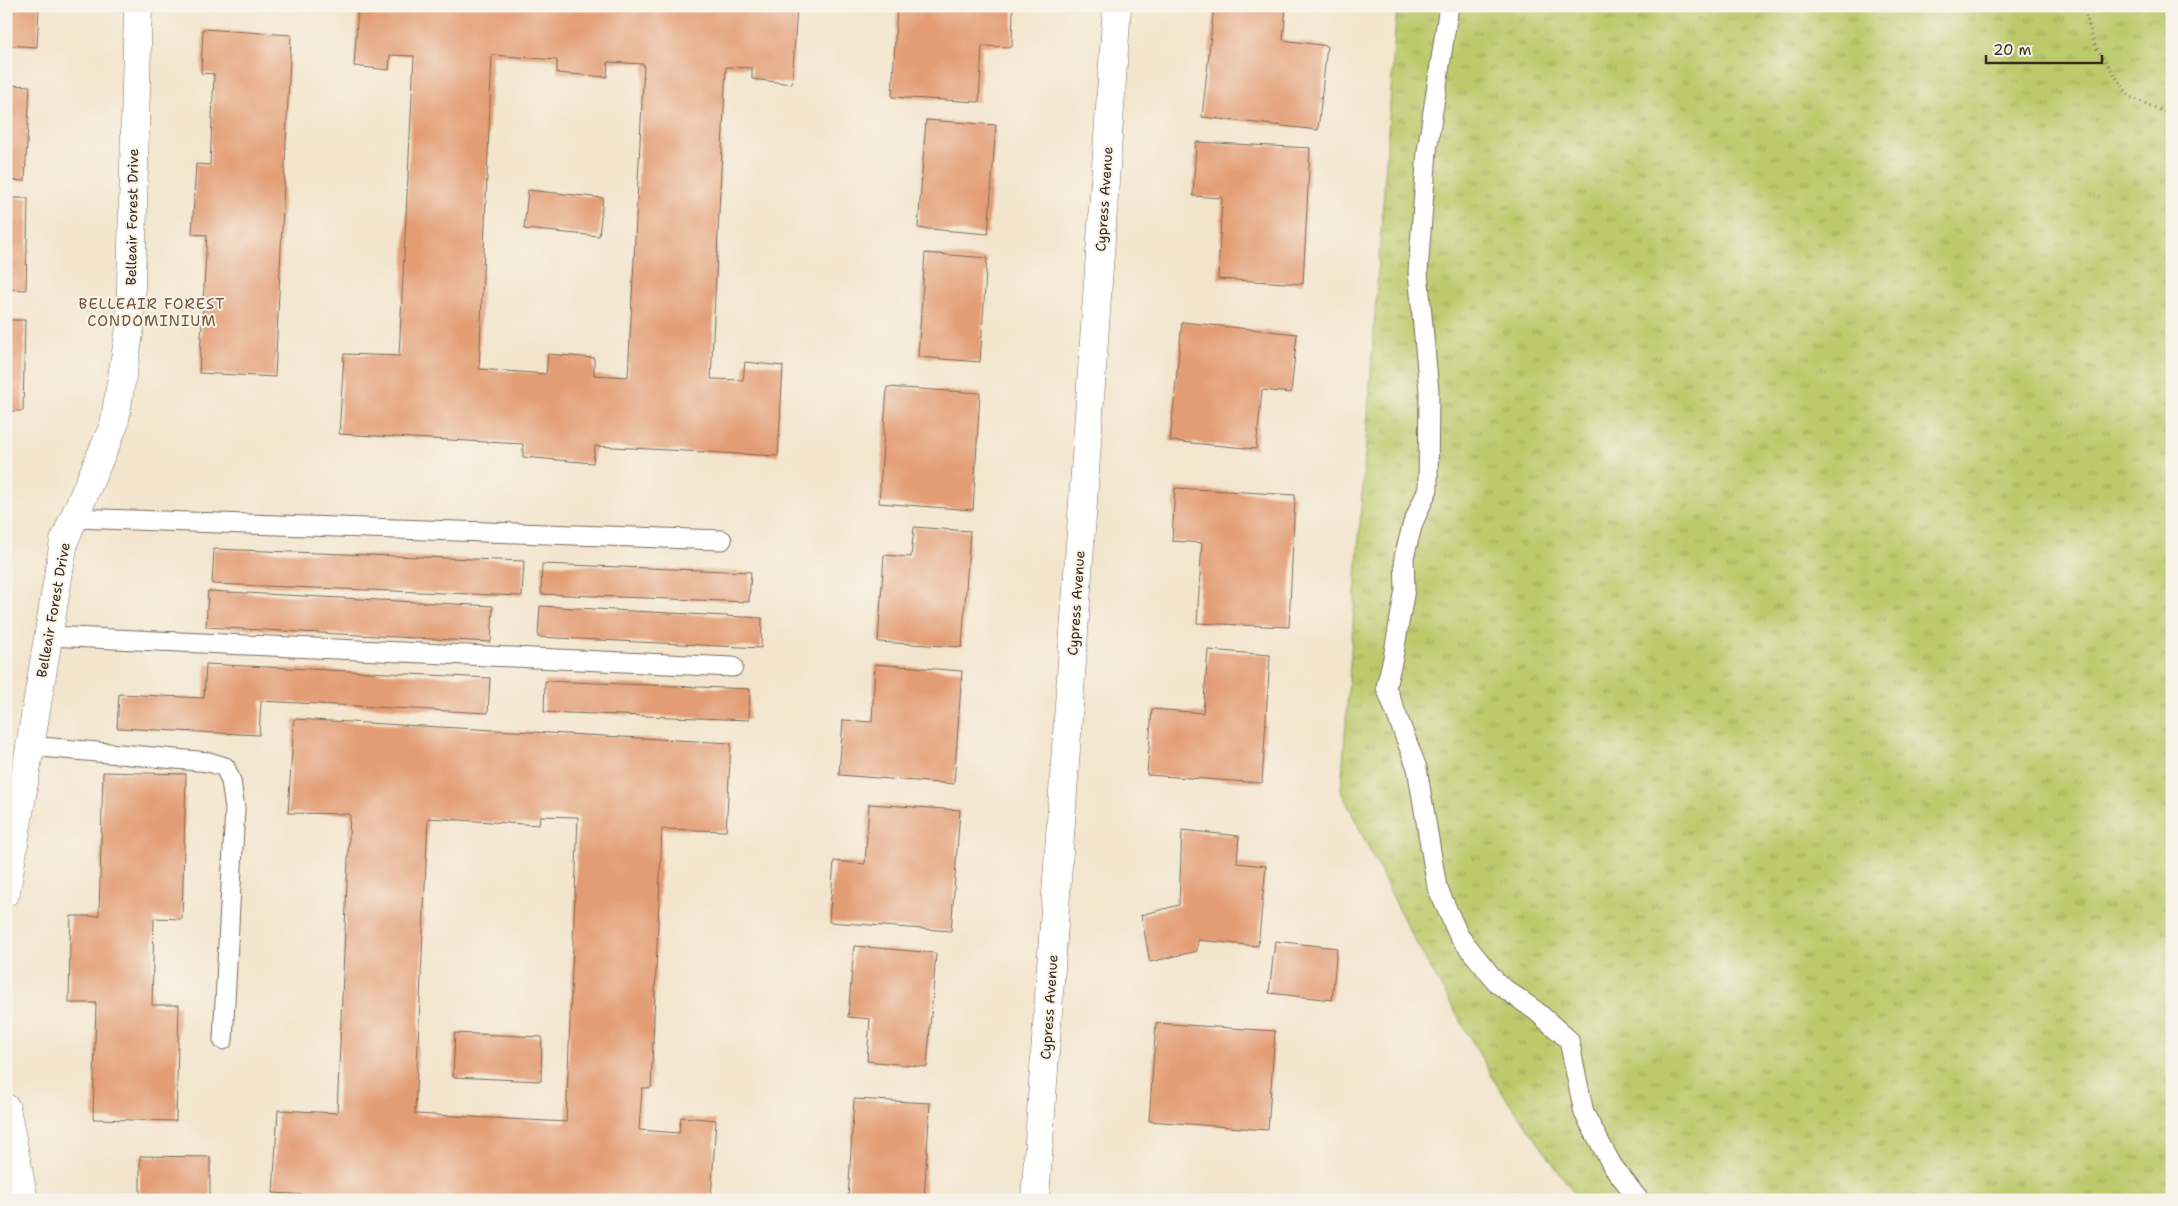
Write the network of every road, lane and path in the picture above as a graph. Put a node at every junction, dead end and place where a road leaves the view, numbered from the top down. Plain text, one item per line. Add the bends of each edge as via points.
1 (138, 6) edge
2 (1117, 6) edge
3 (1448, 6) edge
4 (2083, 6) edge
5 (2172, 115) edge
6 (74, 518) junction
7 (722, 540) dead end
8 (48, 636) junction
9 (734, 667) dead end
10 (30, 746) junction
11 (6, 892) edge
12 (223, 1040) dead end
13 (6, 1108) edge
14 (24, 1200) edge
15 (1035, 1200) edge
16 (1639, 1200) edge

1 - 6 street, Belleair Forest Drive via 130,328 114,425
2 - 15 street, Cypress Avenue
3 - 16 lane via 1427,151 1418,272 1429,390 1428,489 1413,523 1404,557 1405,589 1386,687 1416,768 1437,887 1459,936 1498,984 1569,1040 1584,1113 1612,1165
4 - 5 path via 2095,46 2130,98
6 - 7 lane
6 - 8 street, Belleair Forest Drive via 64,541
8 - 9 lane
8 - 10 street, Belleair Forest Drive
10 - 11 street, Belleair Forest Drive
10 - 12 lane via 199,761 225,767 235,809
13 - 14 street

